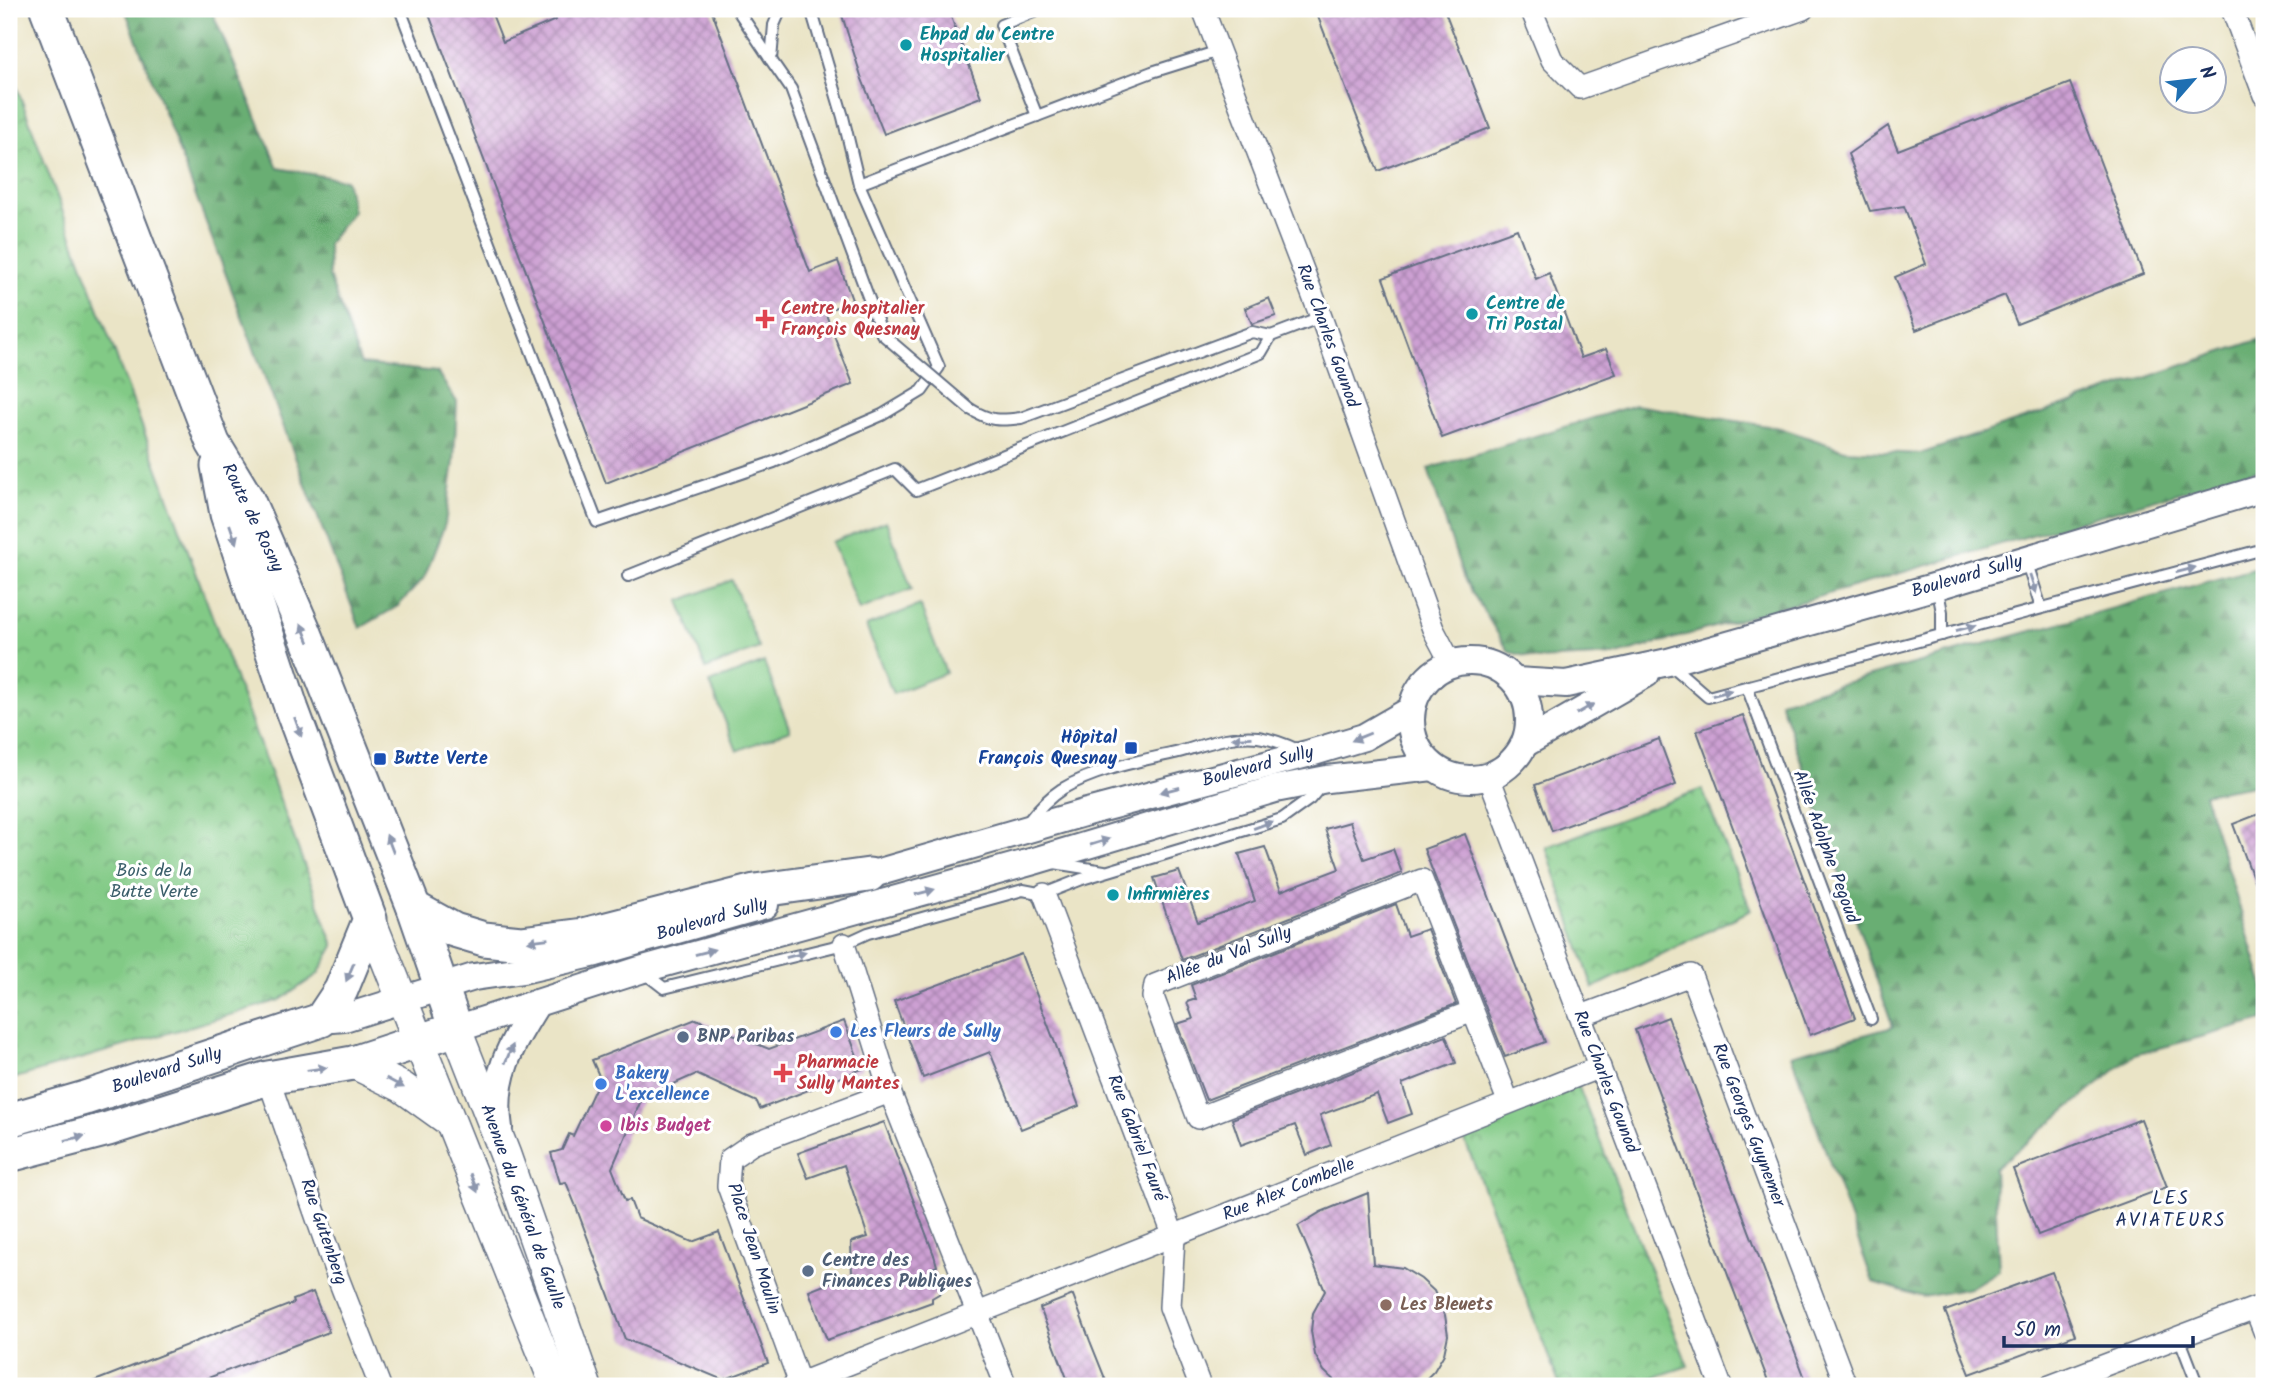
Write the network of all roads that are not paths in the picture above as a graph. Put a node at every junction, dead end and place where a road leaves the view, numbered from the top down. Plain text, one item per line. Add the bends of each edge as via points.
1 (47, 9) edge
2 (400, 9) edge
3 (737, 9) edge
4 (782, 9) edge
5 (811, 9) edge
6 (1041, 9) edge
7 (1203, 9) edge
8 (1531, 9) edge
9 (1803, 9) edge
10 (2232, 9) edge
11 (1219, 51) junction
12 (771, 60) junction
13 (2264, 95) edge
14 (1037, 116) junction
15 (859, 184) junction
16 (1321, 317) junction
17 (1271, 336) junction
18 (213, 443) junction
19 (2264, 488) edge
20 (2264, 549) edge
21 (2026, 560) junction
22 (628, 576) dead end
23 (1937, 586) junction
24 (2041, 608) junction
25 (1942, 635) junction
26 (1668, 662) junction
27 (1451, 663) junction
28 (1516, 681) junction
29 (1747, 687) junction
30 (1412, 710) junction
31 (1526, 743) junction
32 (1307, 754) junction
33 (1433, 767) junction
34 (1489, 777) junction
35 (1327, 779) junction
36 (1020, 831) junction
37 (1034, 862) junction
38 (1107, 872) junction
39 (869, 875) junction
40 (1044, 894) junction
41 (414, 908) junction
42 (370, 919) junction
43 (844, 944) junction
44 (640, 970) junction
45 (442, 986) junction
46 (402, 1001) junction
47 (537, 1003) junction
48 (1473, 1011) junction
49 (1580, 1016) junction
50 (1871, 1019) dead end
51 (321, 1020) junction
52 (457, 1029) junction
53 (418, 1041) junction
54 (353, 1063) junction
55 (1600, 1067) junction
56 (268, 1078) junction
57 (890, 1092) junction
58 (1508, 1101) junction
59 (9, 1120) edge
60 (449, 1120) junction
61 (501, 1144) junction
62 (9, 1155) edge
63 (1174, 1237) junction
64 (978, 1314) junction
65 (2264, 1331) edge
66 (2179, 1337) junction
67 (374, 1384) edge
68 (796, 1385) edge
69 (556, 1386) edge
70 (586, 1386) edge
71 (1006, 1386) edge
72 (1199, 1386) edge
73 (1721, 1386) edge
74 (1846, 1386) edge
75 (2050, 1386) edge
76 (2197, 1386) edge

1 - 18 main road
2 - 15 lane via 597,522 774,463 882,415 922,391 939,367
3 - 12 lane
4 - 12 lane via 774,25
5 - 15 lane
6 - 14 lane via 1001,25
7 - 11 street, Rue Charles Gounod
8 - 9 street via 1552,60 1580,88
10 - 13 street
11 - 14 lane
11 - 16 street, Rue Charles Gounod
12 - 17 lane, bridge via 791,89 882,334 986,418 1021,418 1252,332
14 - 15 lane
16 - 17 lane
16 - 27 street, Rue Charles Gounod via 1433,629
17 - 22 lane via 1261,353 916,490 895,468
41 -> 18 main road, Route de Rosny via 284,581 247,499
18 -> 42 main road, Route de Rosny via 227,514 292,710
19 - 21 street, Boulevard Sully
24 -> 20 lane
21 - 23 street, Boulevard Sully
21 -> 24 lane
23 - 25 lane
23 - 26 street, Boulevard Sully
25 -> 24 lane
25 - 29 lane
26 - 28 street via 1566,684
26 -> 29 lane via 1708,697
31 -> 26 street
27 - 28 street via 1486,663
27 - 30 street via 1425,681
28 - 31 street via 1530,710
29 - 50 lane, Allée Adolphe Pegoud
30 -> 32 street, Boulevard Sully via 1364,737
30 - 33 street via 1415,741
31 - 34 street via 1517,758
32 -> 36 street, Boulevard Sully
32 -> 36 lane via 1279,741 1230,738 1144,761 1061,790
33 - 34 street via 1450,777
33 - 35 street, Boulevard Sully
34 - 49 street, Rue Charles Gounod
37 -> 35 street, Boulevard Sully via 1275,789
38 -> 35 lane, Boulevard Sully via 1282,818 1310,799
36 - 39 street, Boulevard Sully
37 - 38 lane
44 -> 37 street, Boulevard Sully
38 - 40 lane, Boulevard Sully
39 -> 41 main road via 755,891 584,935 521,943 454,930
39 - 45 street, Boulevard Sully via 596,953
40 - 43 lane, Boulevard Sully via 1023,890 868,933
40 - 63 street, Rue Gabriel Fauré
41 - 45 main road, Route de Rosny
42 - 46 main road, Route de Rosny
42 -> 51 main road via 341,990
44 -> 43 lane, Boulevard Sully via 664,988
43 - 57 street
44 - 47 street, Boulevard Sully
45 - 46 street, Boulevard Sully
45 - 52 main road, Route de Rosny
46 - 51 street, Boulevard Sully
46 - 53 main road, Route de Rosny
47 - 52 street, Boulevard Sully
61 -> 47 street via 495,1103 498,1088 515,1039
48 - 48 street, Allée du Val Sully via 1198,1118 1153,997 1155,985 1422,880
48 - 58 street, Allée du Val Sully
49 - 55 street, Rue Charles Gounod
49 - 74 street, Rue Georges Guynemer via 1691,975
51 - 59 main road, Boulevard Sully
52 - 53 main road, Boulevard Sully
52 - 61 main road, Avenue du Général de Gaulle
53 - 54 main road, Boulevard Sully
53 - 60 main road, Avenue du Général de Gaulle
56 -> 54 main road, Boulevard Sully
54 -> 60 main road via 402,1087
55 - 58 street, Rue Alex Combelle
55 - 73 street, Rue Charles Gounod
62 -> 56 main road, Boulevard Sully
56 - 67 street, Rue Gutenberg
57 - 64 street
57 - 68 street, Place Jean Moulin via 752,1144 730,1159 728,1186
58 - 63 street, Rue Alex Combelle
60 -> 69 main road, Avenue du Général de Gaulle
61 - 70 main road, Avenue du Général de Gaulle
63 - 64 street, Rue Alex Combelle
63 - 72 street, Rue Gabriel Fauré via 1170,1307
64 - 68 street, Place Jean Moulin
64 - 71 street
65 - 66 street via 2255,1308
66 - 75 street
66 - 76 lane

